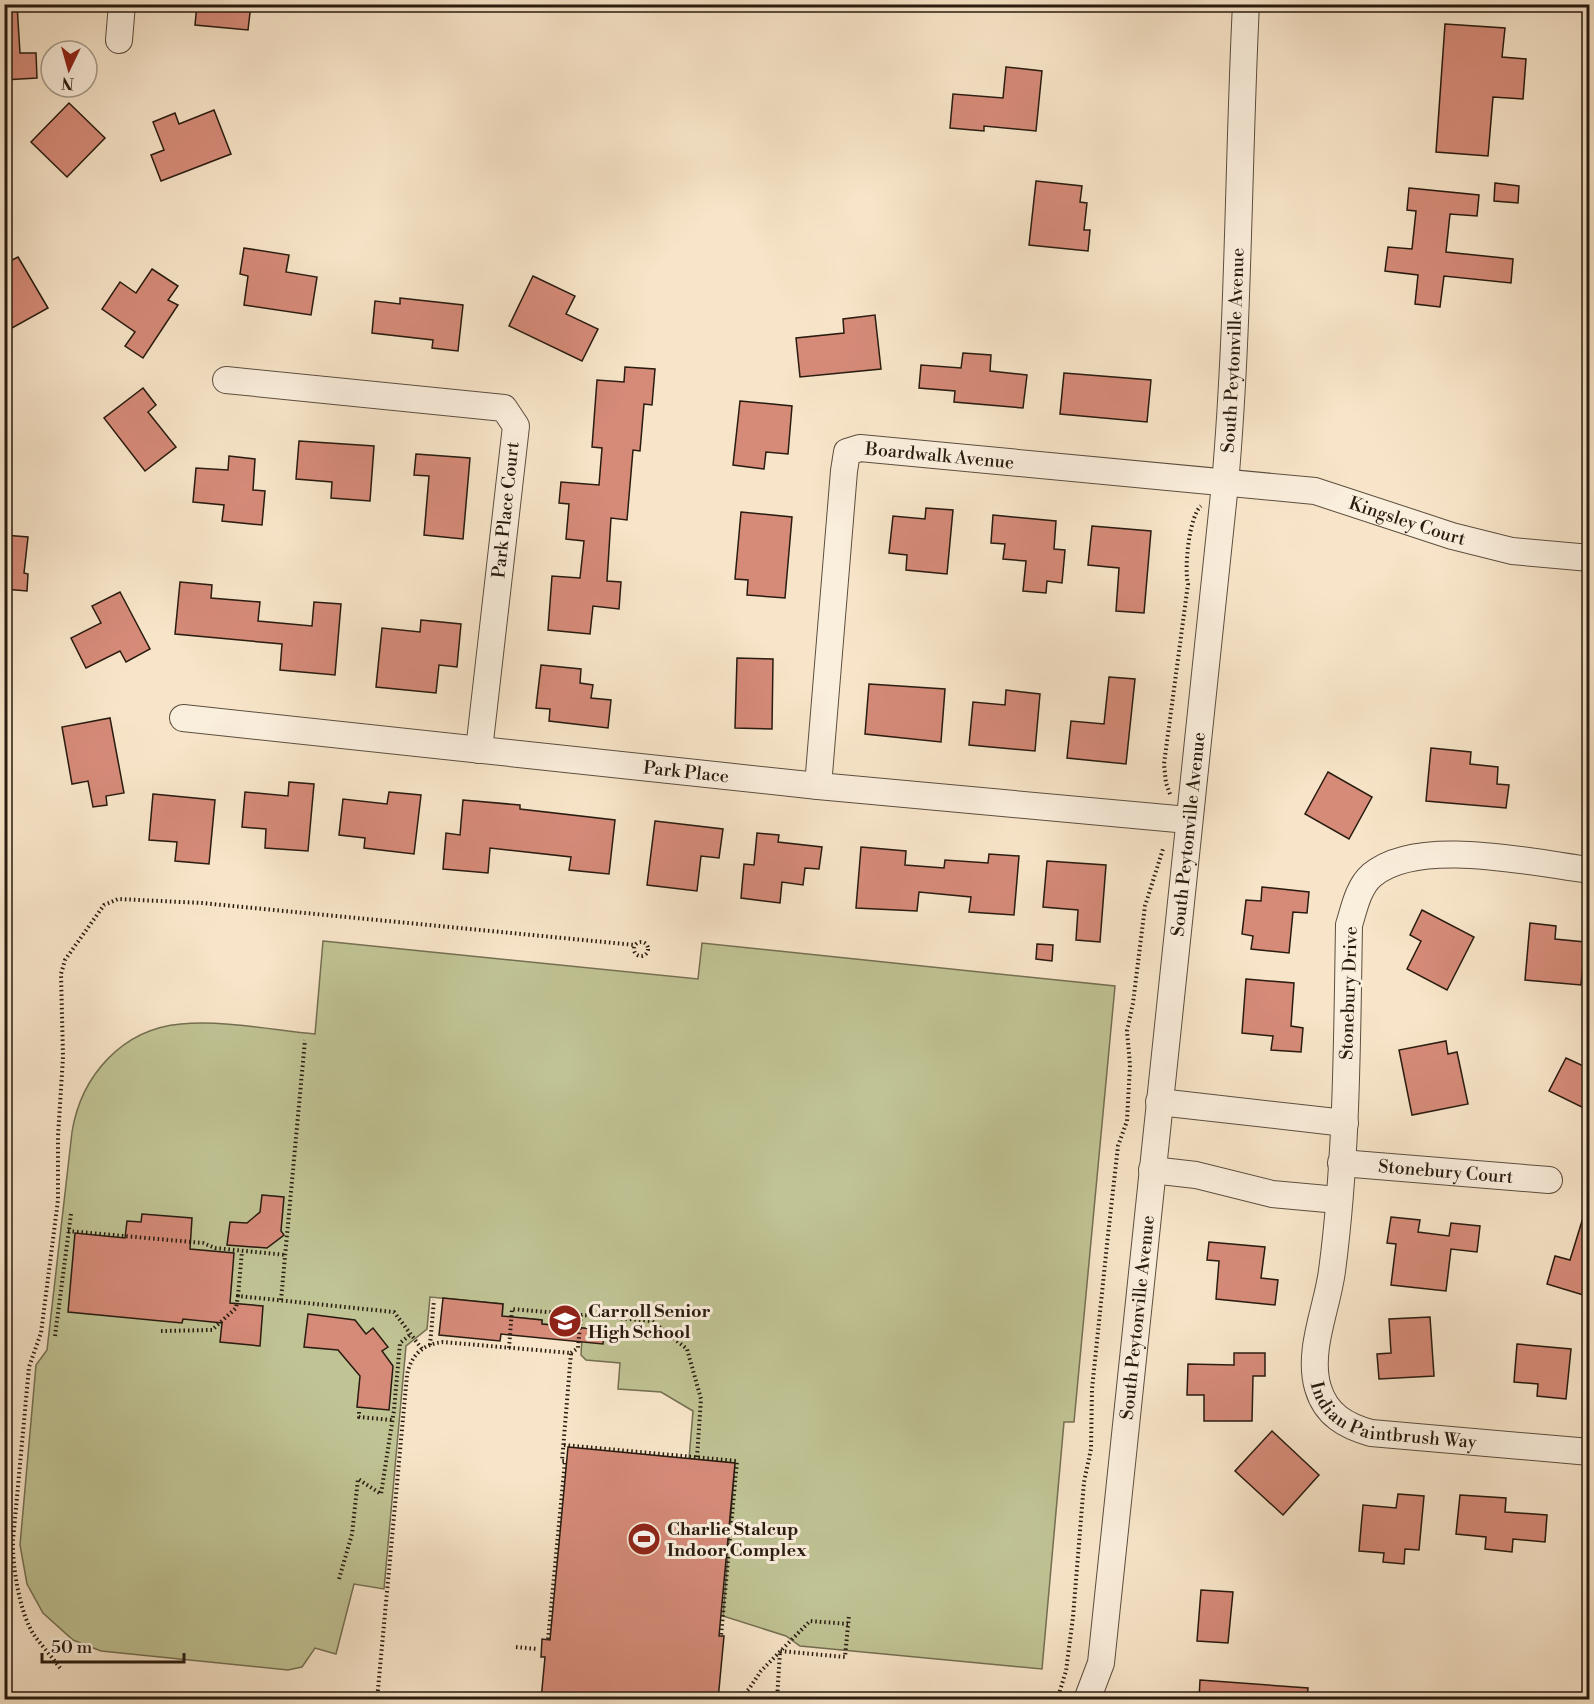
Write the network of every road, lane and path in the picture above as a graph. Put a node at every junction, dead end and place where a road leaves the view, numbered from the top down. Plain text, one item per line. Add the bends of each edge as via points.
1 (123, 4) edge
2 (1246, 4) edge
3 (119, 40) dead end
4 (226, 380) dead end
5 (1216, 483) junction
6 (1590, 558) edge
7 (183, 718) dead end
8 (479, 750) junction
9 (818, 786) junction
10 (1180, 819) junction
11 (1590, 870) edge
12 (635, 945) dead end
13 (305, 1040) dead end
14 (1159, 1102) junction
15 (1345, 1123) junction
16 (1341, 1162) junction
17 (1152, 1170) junction
18 (1549, 1180) dead end
19 (1338, 1200) junction
20 (70, 1214) dead end
21 (68, 1231) junction
22 (242, 1251) junction
23 (285, 1255) junction
24 (237, 1296) junction
25 (281, 1300) junction
26 (434, 1300) dead end
27 (581, 1315) junction
28 (161, 1331) dead end
29 (411, 1334) junction
30 (55, 1336) dead end
31 (430, 1344) junction
32 (509, 1348) junction
33 (422, 1349) junction
34 (571, 1353) junction
35 (359, 1412) dead end
36 (392, 1420) junction
37 (564, 1445) junction
38 (1590, 1452) edge
39 (697, 1457) junction
40 (339, 1579) dead end
41 (849, 1615) dead end
42 (848, 1624) junction
43 (721, 1636) dead end
44 (548, 1640) dead end
45 (516, 1647) dead end
46 (537, 1648) dead end
47 (780, 1651) junction
48 (1101, 1663) junction
49 (60, 1668) dead end
50 (377, 1700) edge
51 (738, 1700) edge
52 (777, 1700) edge
53 (1057, 1700) edge
54 (1088, 1700) edge
55 (1102, 1700) edge

1 - 3 street
2 - 5 street, South Peytonville Avenue via 1232,395
4 - 8 street, Park Place Court via 504,408 516,426
5 - 6 street, Kingsley Court via 1315,491 1452,536 1512,551
5 - 9 street, Boardwalk Avenue via 860,448 847,452
5 - 10 street, South Peytonville Avenue
5 - 10 path via 1206,502 1193,514 1185,558 1188,584 1166,739 1166,783
7 - 8 street, Park Place
8 - 9 street, Park Place
9 - 10 street, Park Place
10 - 14 street, South Peytonville Avenue
10 - 53 path via 1165,846 1145,906 1126,1030 1130,1065 1127,1121 1118,1146 1073,1617 1066,1671
11 - 15 street, Stonebury Drive via 1457,854 1425,855 1371,875 1358,897 1349,925
12 - 49 path via 212,903 118,898 104,905 65,960 61,974 63,1057 58,1200 41,1333 29,1367 13,1540 27,1621
13 - 23 path
14 - 15 street
14 - 17 street, South Peytonville Avenue
15 - 16 street, Stonebury Drive
16 - 18 street, Stonebury Court
16 - 19 street, Indian Paintbrush Way
17 - 19 street via 1196,1175 1272,1194
17 - 48 street, South Peytonville Avenue
19 - 38 street, Indian Paintbrush Way via 1332,1272 1315,1366 1318,1390 1332,1414 1350,1427 1371,1432
20 - 21 path
21 - 22 path via 202,1243
21 - 30 path
22 - 23 path
22 - 24 path
23 - 25 path
24 - 25 path
24 - 28 path via 236,1308 212,1330
25 - 29 path via 394,1312
26 - 31 path
27 - 32 path via 512,1309
27 - 34 path via 578,1348
27 - 39 path via 652,1321 687,1348 701,1399
29 - 33 path
29 - 36 path via 400,1343
31 - 32 path
31 - 33 path
32 - 34 path
33 - 50 path via 412,1359 407,1380
34 - 37 path
35 - 36 path via 359,1417
36 - 40 path via 381,1494 358,1479 352,1534
37 - 39 path
37 - 44 path
39 - 43 path via 737,1461
41 - 42 path
42 - 47 path via 810,1621
42 - 47 path via 845,1657
45 - 46 path
47 - 51 path
47 - 52 path
48 - 54 street, South Peytonville Avenue
48 - 55 street, South Peytonville Avenue

